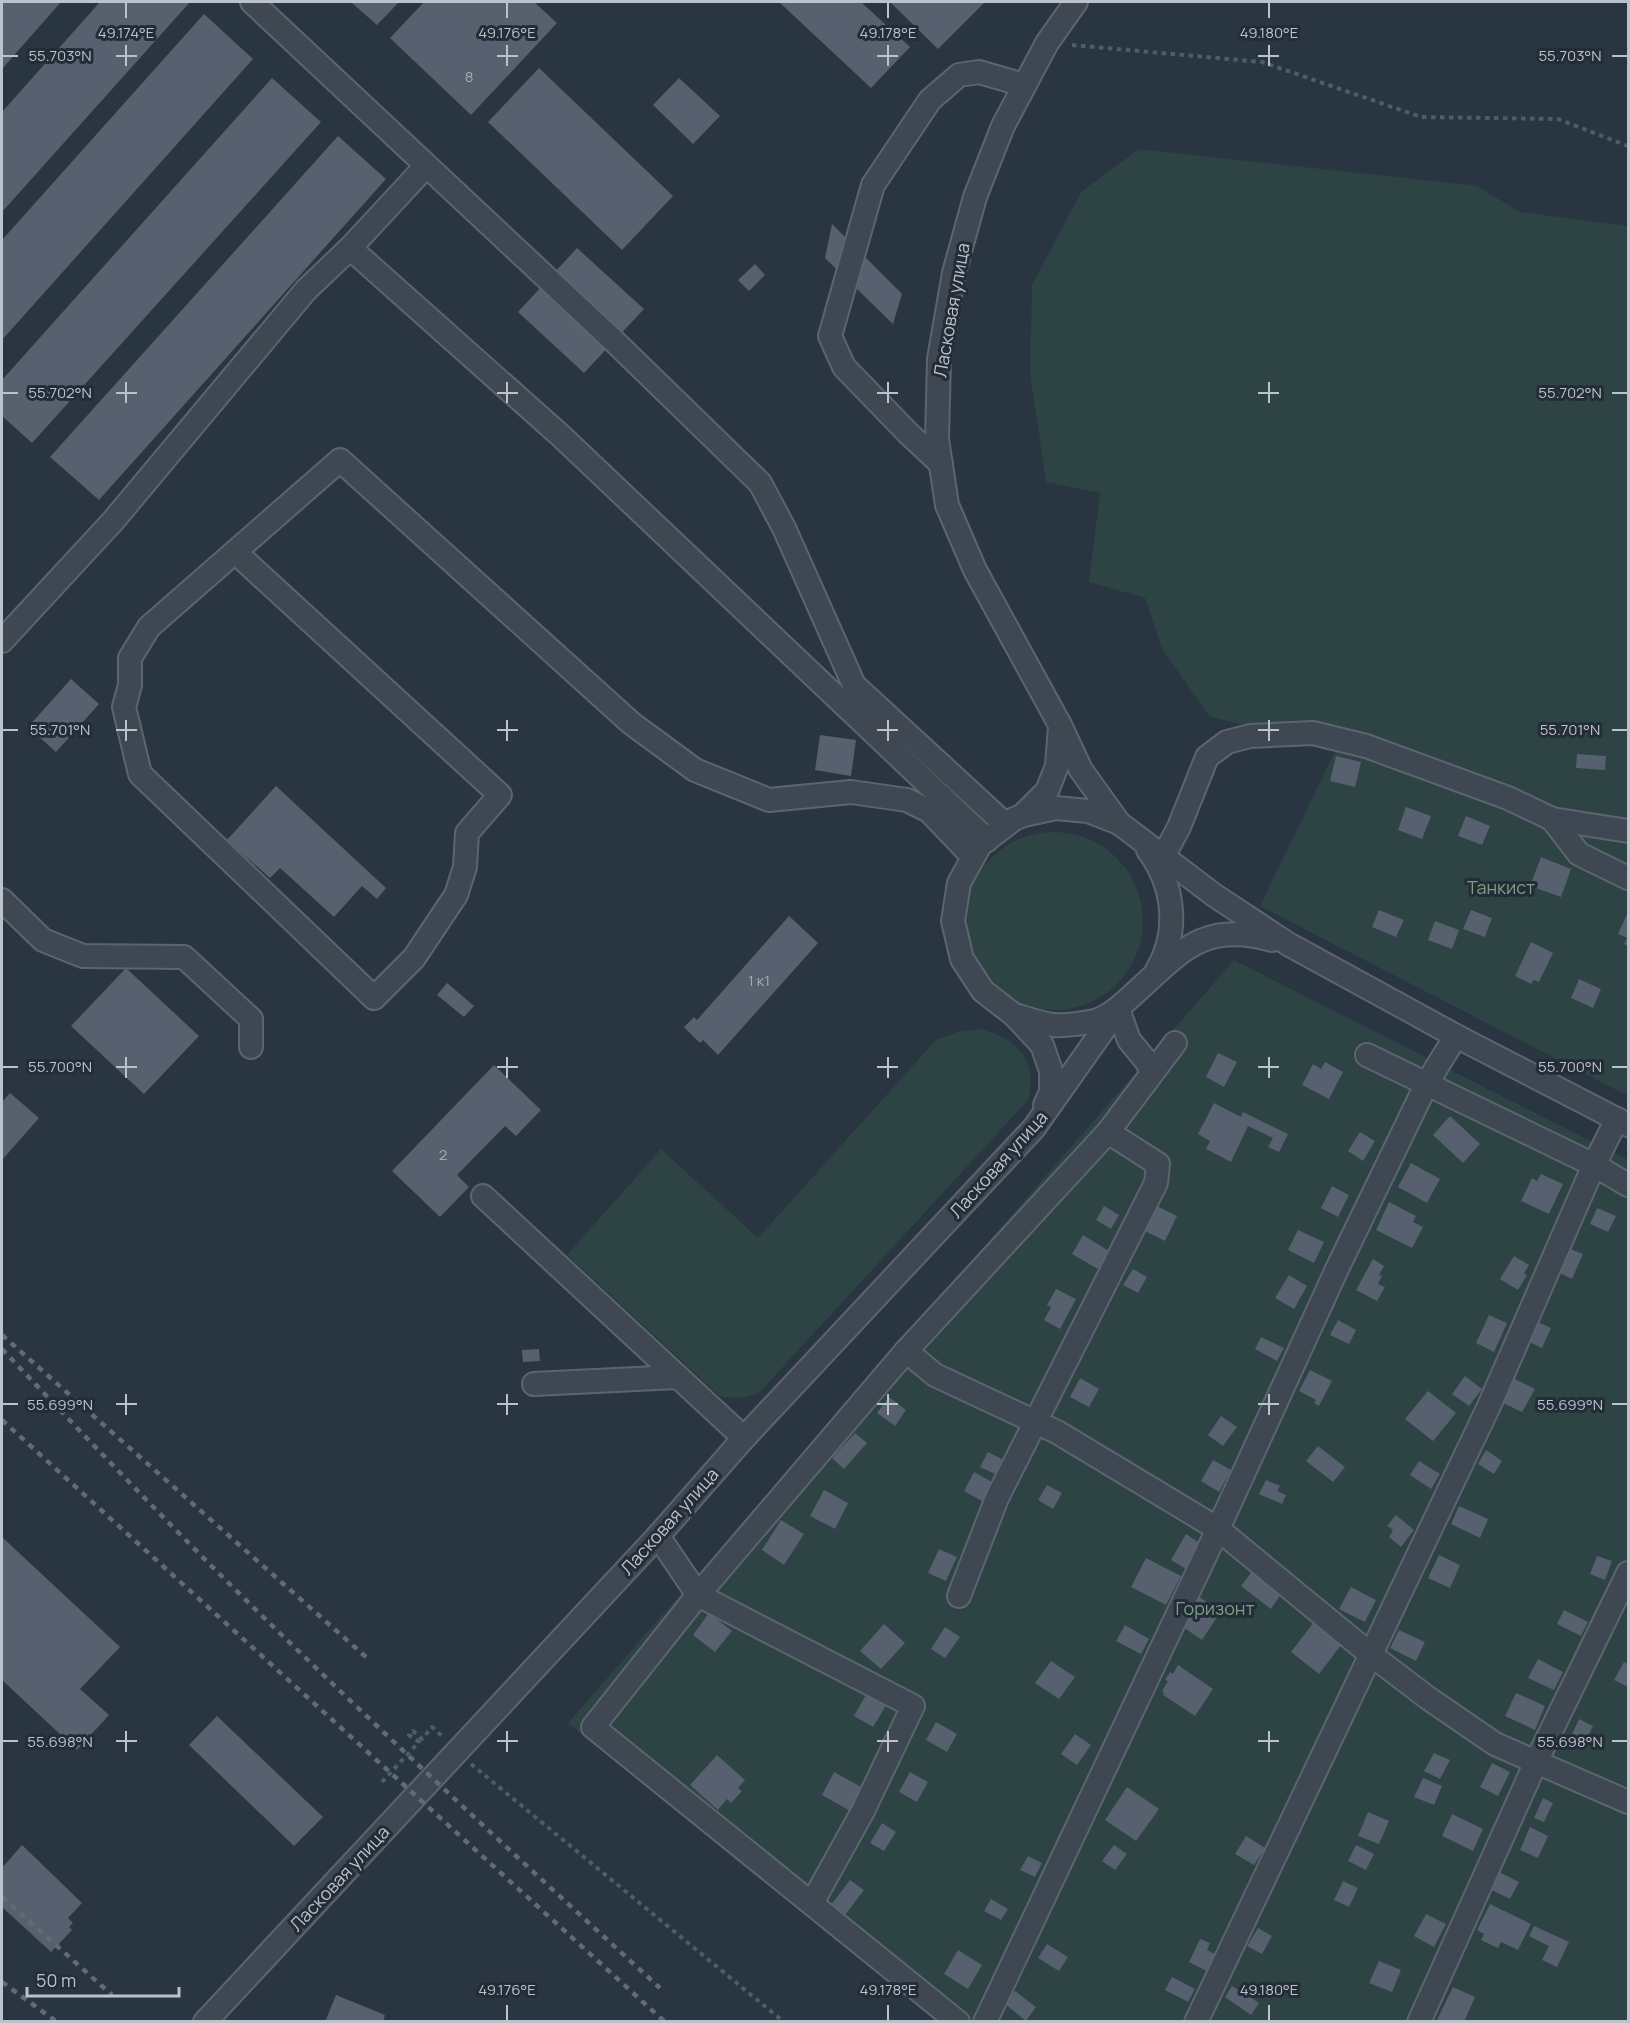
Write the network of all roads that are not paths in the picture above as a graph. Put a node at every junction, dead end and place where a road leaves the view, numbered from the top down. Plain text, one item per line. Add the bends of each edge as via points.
1 (252, 2) edge
2 (1076, 2) edge
3 (1024, 86) junction
4 (426, 166) junction
5 (350, 248) junction
6 (940, 464) junction
7 (235, 552) junction
8 (2, 639) edge
9 (1060, 725) junction
10 (1552, 819) junction
11 (1015, 820) junction
12 (1119, 823) junction
13 (1629, 831) edge
14 (1139, 839) junction
15 (980, 849) junction
16 (1163, 857) junction
17 (1629, 878) edge
18 (2, 900) edge
19 (1288, 944) junction
20 (1153, 977) junction
21 (1118, 1009) junction
22 (1014, 1015) junction
23 (1456, 1036) junction
24 (1175, 1042) dead end
25 (251, 1047) dead end
26 (1367, 1055) dead end
27 (1152, 1072) junction
28 (1427, 1083) junction
29 (1623, 1122) edge
30 (1034, 1128) junction
31 (1108, 1132) junction
32 (1594, 1165) junction
33 (1629, 1185) edge
34 (483, 1196) dead end
35 (906, 1351) junction
36 (677, 1377) junction
37 (534, 1384) dead end
38 (1035, 1422) junction
39 (744, 1438) junction
40 (1218, 1529) junction
41 (658, 1536) junction
42 (1629, 1572) edge
43 (698, 1595) junction
44 (959, 1596) dead end
45 (1370, 1654) junction
46 (1536, 1762) junction
47 (1629, 1802) edge
48 (812, 1903) junction
49 (205, 2022) edge
50 (958, 2022) edge
51 (985, 2022) edge
52 (1196, 2022) edge
53 (1419, 2022) edge

1 - 4 street
2 - 3 street, Ласковая улица via 1047,43
3 - 6 street, Ласковая улица via 1003,126 975,197 954,273 939,359 936,439
3 - 6 street via 979,72 959,75 930,100 873,184 830,336 844,367
4 - 5 street
4 - 11 street via 760,483 854,685
5 - 8 street via 306,290 113,521
5 - 15 street via 561,436
6 - 9 street, Ласковая улица via 947,505 975,570
7 - 7 street via 500,795 467,833 465,867 456,895 414,958 374,998 140,774 124,707 130,685 130,658 149,627
7 - 15 street via 340,460 631,723 694,771 769,800 851,792 907,800 929,811
9 - 11 street via 1057,766 1051,783
9 - 12 street, Ласковая улица via 1081,770
10 - 13 street
10 - 16 street via 1508,798 1366,746 1313,733 1250,736 1227,742 1208,757
10 - 17 street via 1579,854
11 - 12 street via 1056,808 1088,811
11 - 15 street
12 - 14 street
14 - 16 street
14 - 20 street via 1159,865 1170,896 1172,928
15 - 22 street via 959,883 953,921 962,959 983,991
16 - 19 street
18 - 25 street via 43,940 83,956 184,957 252,1019
19 - 20 street via 1249,934 1206,938 1173,958
19 - 23 street
20 - 21 street
21 - 22 street via 1095,1021 1054,1025
21 - 27 street via 1129,1040
21 - 30 street, Ласковая улица
22 - 30 street via 1042,1045 1051,1071 1051,1092
23 - 28 street
23 - 29 street
24 - 27 street
26 - 28 street
27 - 31 street
28 - 32 street
28 - 40 street
29 - 32 street
30 - 39 street, Ласковая улица
31 - 35 street
31 - 38 street via 1158,1164 1156,1183
32 - 33 street
32 - 45 street via 1489,1406
34 - 36 street
35 - 38 street via 935,1375
35 - 43 street
36 - 37 street
36 - 39 street
38 - 40 street
38 - 44 street via 998,1498
39 - 41 street, Ласковая улица
40 - 45 street
40 - 51 street
41 - 43 street
41 - 49 street, Ласковая улица
42 - 46 street
43 - 48 street via 593,1727
43 - 48 street via 913,1706 863,1811
45 - 46 street via 1495,1744
45 - 52 street
46 - 47 street
46 - 53 street
48 - 50 street

